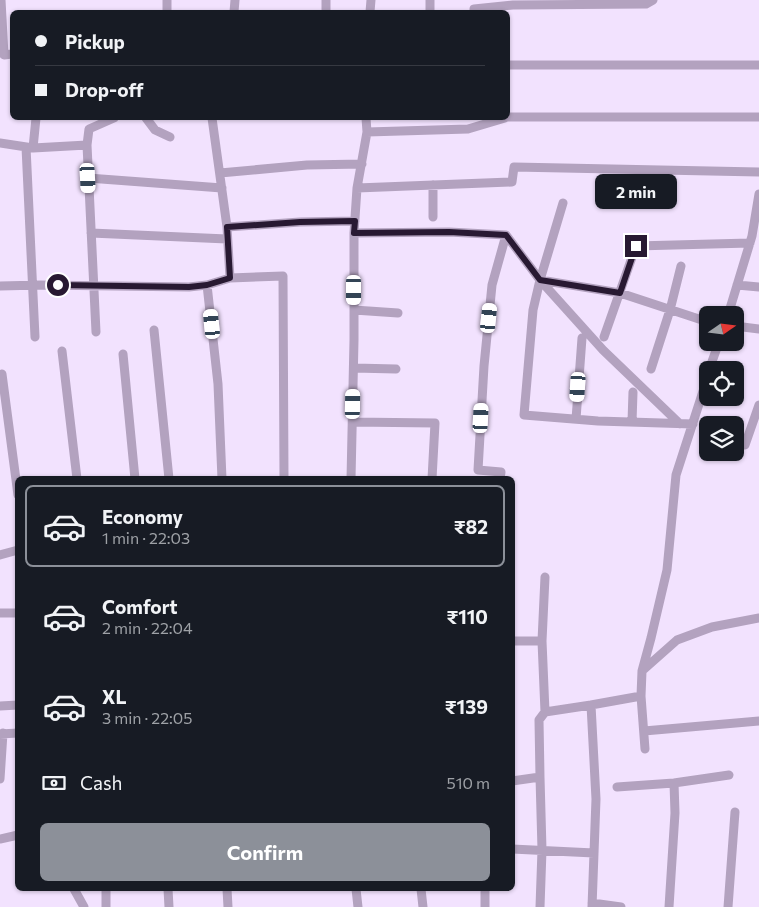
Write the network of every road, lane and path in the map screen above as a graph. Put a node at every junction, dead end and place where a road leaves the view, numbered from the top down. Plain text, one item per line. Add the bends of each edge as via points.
1 (1, 0) edge
2 (653, 0) edge
3 (474, 7) edge
4 (10, 54) edge
5 (510, 65) edge
6 (759, 65) edge
7 (510, 117) edge
8 (759, 117) edge
9 (36, 120) edge
10 (110, 120) edge
11 (147, 120) edge
12 (212, 120) edge
13 (366, 120) edge
14 (496, 120) edge
15 (367, 132) junction
16 (170, 138) dead end
17 (0, 143) edge
18 (87, 146) junction
19 (30, 148) junction
20 (362, 164) junction
21 (759, 172) edge
22 (220, 173) junction
23 (88, 178) junction
24 (433, 186) junction
25 (222, 188) junction
26 (357, 188) junction
27 (759, 194) edge
28 (564, 203) dead end
29 (433, 217) dead end
30 (355, 221) junction
31 (756, 224) edge
32 (227, 227) junction
33 (91, 233) junction
34 (354, 233) junction
35 (506, 235) junction
36 (227, 239) junction
37 (750, 243) junction
38 (681, 266) dead end
39 (230, 278) junction
40 (540, 280) junction
41 (32, 285) junction
42 (207, 285) junction
43 (737, 285) junction
44 (0, 286) edge
45 (94, 286) junction
46 (759, 287) edge
47 (620, 293) junction
48 (731, 306) edge
49 (354, 310) junction
50 (670, 310) junction
51 (398, 313) dead end
52 (699, 319) edge
53 (744, 327) edge
54 (759, 329) edge
55 (154, 330) dead end
56 (96, 332) dead end
57 (35, 337) dead end
58 (604, 337) dead end
59 (582, 338) dead end
60 (62, 351) dead end
61 (123, 354) dead end
62 (354, 368) junction
63 (396, 369) dead end
64 (651, 369) dead end
65 (2, 374) dead end
66 (633, 392) dead end
67 (699, 405) edge
68 (759, 405) edge
69 (3, 411) edge
70 (576, 419) junction
71 (353, 422) junction
72 (632, 422) junction
73 (680, 424) junction
74 (693, 424) junction
75 (746, 445) dead end
76 (77, 476) edge
77 (135, 476) edge
78 (169, 476) edge
79 (222, 476) edge
80 (284, 476) edge
81 (351, 476) edge
82 (432, 476) edge
83 (500, 476) edge
84 (15, 478) edge
85 (15, 551) edge
86 (0, 556) edge
87 (545, 577) dead end
88 (0, 613) edge
89 (15, 613) edge
90 (759, 618) edge
91 (515, 641) edge
92 (542, 641) junction
93 (642, 671) junction
94 (641, 696) junction
95 (15, 704) edge
96 (591, 705) junction
97 (0, 706) edge
98 (545, 712) junction
99 (759, 721) edge
100 (644, 731) junction
101 (15, 733) edge
102 (2, 734) edge
103 (645, 749) dead end
104 (729, 775) dead end
105 (540, 777) junction
106 (0, 779) edge
107 (515, 781) edge
108 (674, 783) junction
109 (617, 787) dead end
110 (735, 812) dead end
111 (15, 836) edge
112 (0, 839) edge
113 (515, 849) edge
114 (542, 850) junction
115 (594, 853) junction
116 (75, 891) edge
117 (106, 891) edge
118 (168, 891) edge
119 (227, 891) edge
120 (356, 891) edge
121 (421, 891) edge
122 (485, 891) edge
123 (592, 905) edge
124 (84, 907) edge
125 (106, 907) edge
126 (169, 907) edge
127 (228, 907) edge
128 (358, 907) edge
129 (423, 907) edge
130 (485, 907) edge
131 (540, 907) edge
132 (621, 907) edge
133 (669, 907) edge
134 (728, 907) edge

1 - 4 street via 4,54
2 - 3 street via 646,4
5 - 6 street
7 - 8 street
9 - 19 street
10 - 18 street via 90,129
11 - 16 street via 154,130
12 - 22 street
13 - 15 street
14 - 15 street via 468,129
15 - 20 street
17 - 19 street
18 - 19 street
18 - 23 street
19 - 41 street
20 - 22 street
20 - 26 street
21 - 24 street via 514,167 512,182
22 - 25 street
23 - 25 street
23 - 33 street
24 - 26 street
24 - 29 street
25 - 32 street
26 - 30 street
27 - 31 street
28 - 40 street
30 - 32 street
30 - 34 street
31 - 37 street
32 - 36 street
33 - 36 street
33 - 45 street
34 - 35 street
34 - 49 street
35 - 40 street
35 - 83 street via 492,285 478,470 501,472
36 - 39 street
37 - 43 street
37 - 47 street via 636,246
38 - 50 street
39 - 42 street
39 - 80 street via 283,276
40 - 47 street
40 - 70 street via 524,416
40 - 73 street via 602,350
41 - 44 street
41 - 45 street
41 - 57 street
42 - 45 street
42 - 79 street via 218,384
43 - 46 street
43 - 48 street
45 - 56 street
47 - 50 street
47 - 58 street
49 - 51 street
49 - 62 street
50 - 52 street
50 - 64 street
53 - 54 street
55 - 78 street
59 - 70 street
60 - 76 street
61 - 77 street
62 - 63 street
62 - 71 street
65 - 69 street
66 - 72 street
67 - 74 street
68 - 75 street
69 - 84 street
70 - 72 street
71 - 81 street
71 - 82 street via 435,422
72 - 73 street
73 - 74 street
74 - 93 street via 676,475 667,570
85 - 86 street
87 - 92 street
88 - 89 street
90 - 93 street via 712,627 676,640
91 - 92 street
92 - 98 street
93 - 94 street
94 - 96 street
94 - 100 street
95 - 97 street
96 - 98 street
96 - 115 street via 596,799
98 - 105 street via 539,720
99 - 100 street
100 - 103 street
101 - 102 street
102 - 106 street
104 - 108 street
105 - 107 street
105 - 114 street
108 - 109 street
108 - 133 street
110 - 134 street
111 - 112 street
113 - 114 street
114 - 115 street
114 - 131 street
115 - 123 street
116 - 124 street
117 - 125 street
118 - 126 street
119 - 127 street
120 - 128 street
121 - 129 street
122 - 130 street
123 - 132 street

